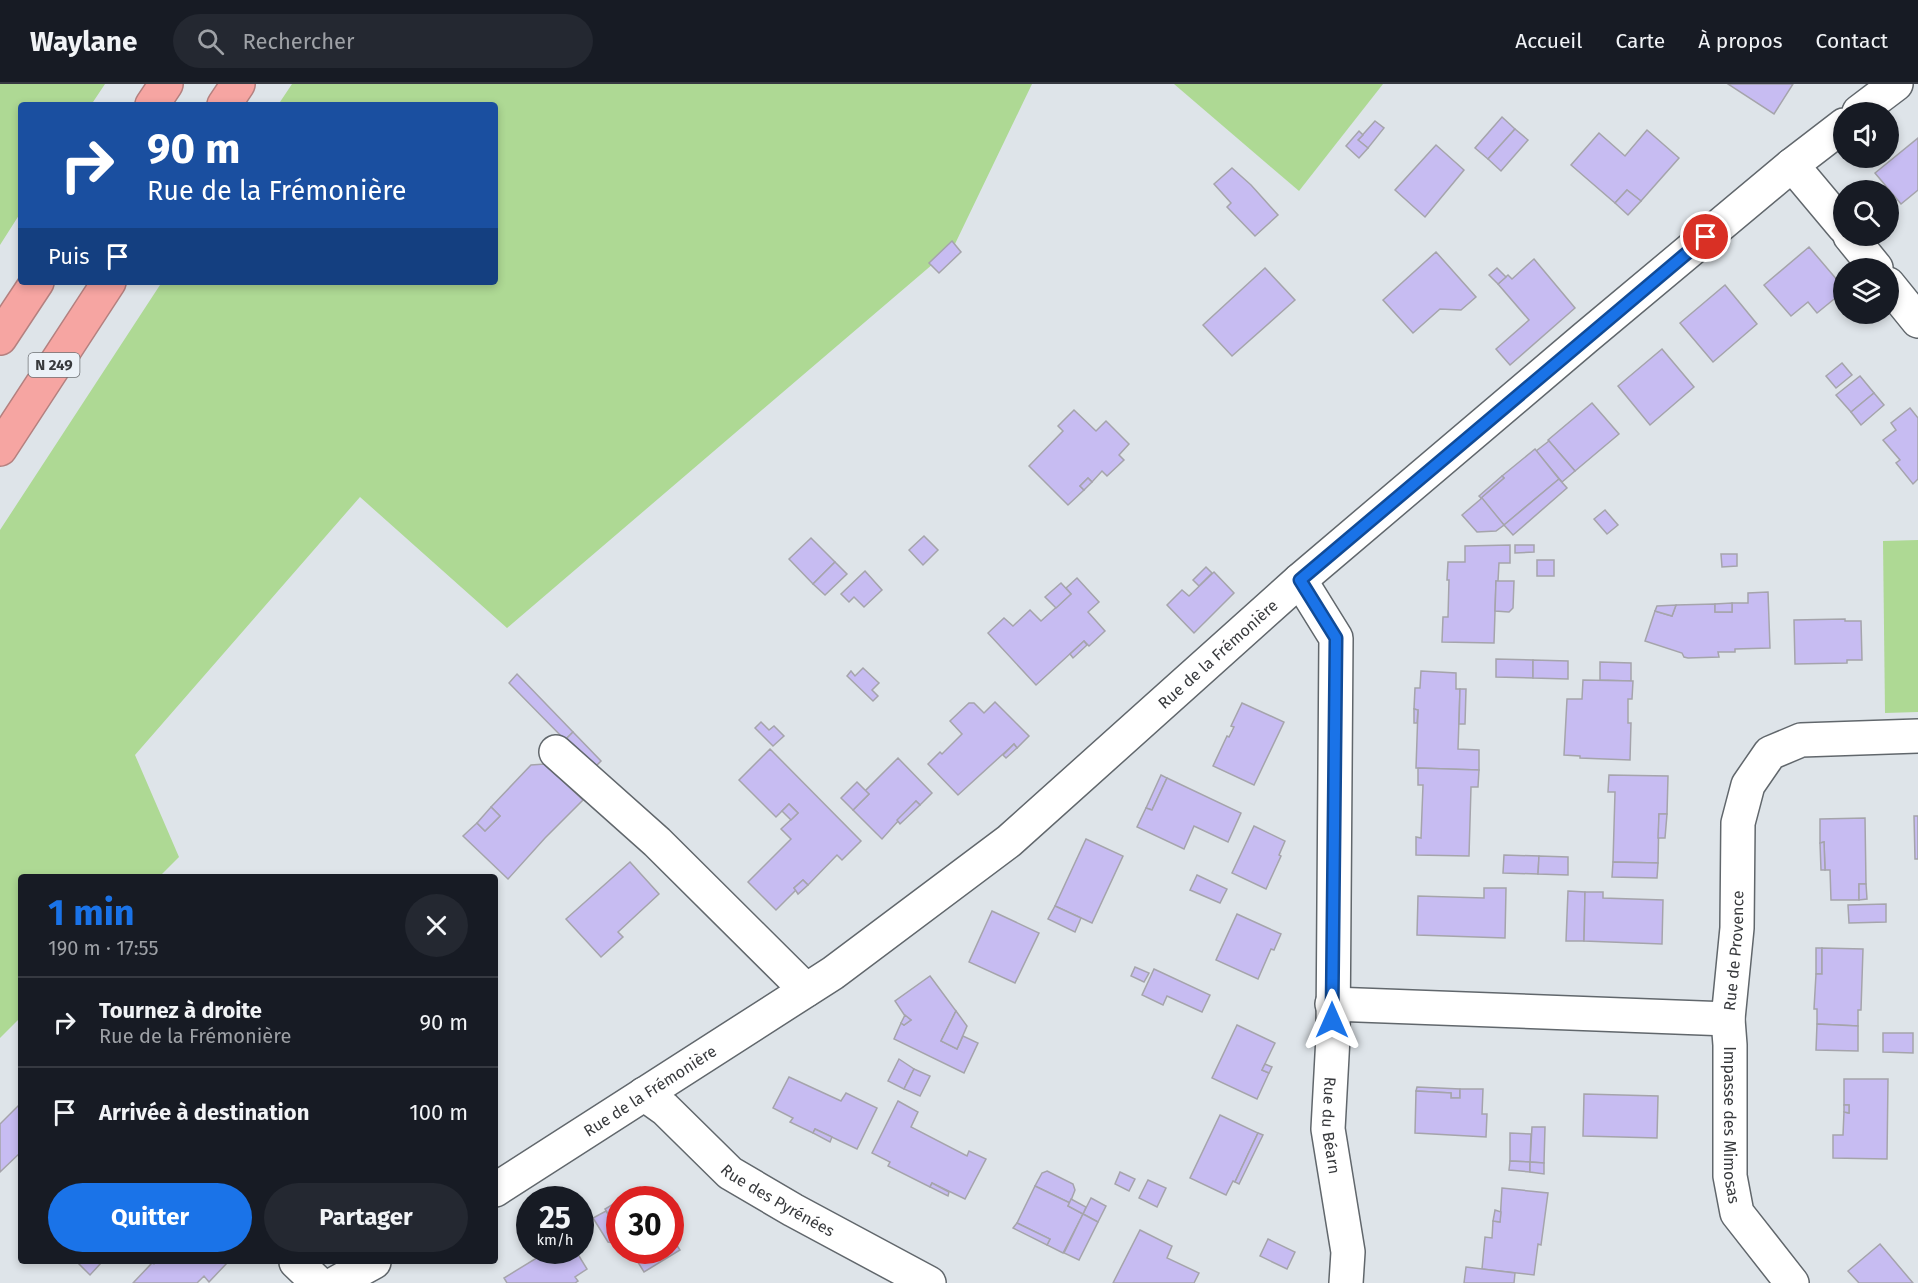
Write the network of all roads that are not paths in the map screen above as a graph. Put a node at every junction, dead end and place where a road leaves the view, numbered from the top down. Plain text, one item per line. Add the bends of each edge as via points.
1 (166, 84) edge
2 (238, 84) edge
3 (1896, 84) edge
4 (154, 102) edge
5 (226, 102) edge
6 (1872, 102) edge
7 (1833, 133) edge
8 (1792, 165) junction
9 (1833, 214) edge
10 (1858, 246) edge
11 (1868, 258) edge
12 (35, 285) edge
13 (107, 285) edge
14 (1899, 298) edge
15 (1918, 321) edge
16 (0, 338) edge
17 (0, 448) edge
18 (1300, 580) junction
19 (1918, 736) edge
20 (556, 752) dead end
21 (806, 990) junction
22 (1332, 1004) junction
23 (1728, 1019) junction
24 (644, 1094) junction
25 (498, 1188) edge
26 (298, 1264) edge
27 (370, 1264) edge
28 (318, 1283) edge
29 (336, 1283) edge
30 (929, 1283) edge
31 (1346, 1283) edge
32 (1792, 1283) edge

1 - 4 highway
2 - 5 highway
3 - 6 street
7 - 8 street, Rue de la Frémonière
8 - 9 street
8 - 18 street, Rue de la Frémonière
10 - 11 street
12 - 16 highway
13 - 17 highway, N 249
14 - 15 street
18 - 21 street, Rue de la Frémonière via 1009,841
18 - 22 street, Rue du Béarn via 1336,638
19 - 23 street, Rue de Provence via 1802,740 1770,753 1748,784 1738,823 1737,928
20 - 21 street via 657,842
21 - 24 street, Rue de la Frémonière
22 - 23 street, Rue de Provence
22 - 31 street, Rue du Béarn via 1328,1129 1348,1252
23 - 32 street, Impasse des Mimosas via 1730,1176 1737,1213
24 - 25 street, Rue de la Frémonière
24 - 30 street, Rue des Pyrénées via 730,1173
26 - 28 street
27 - 29 street

